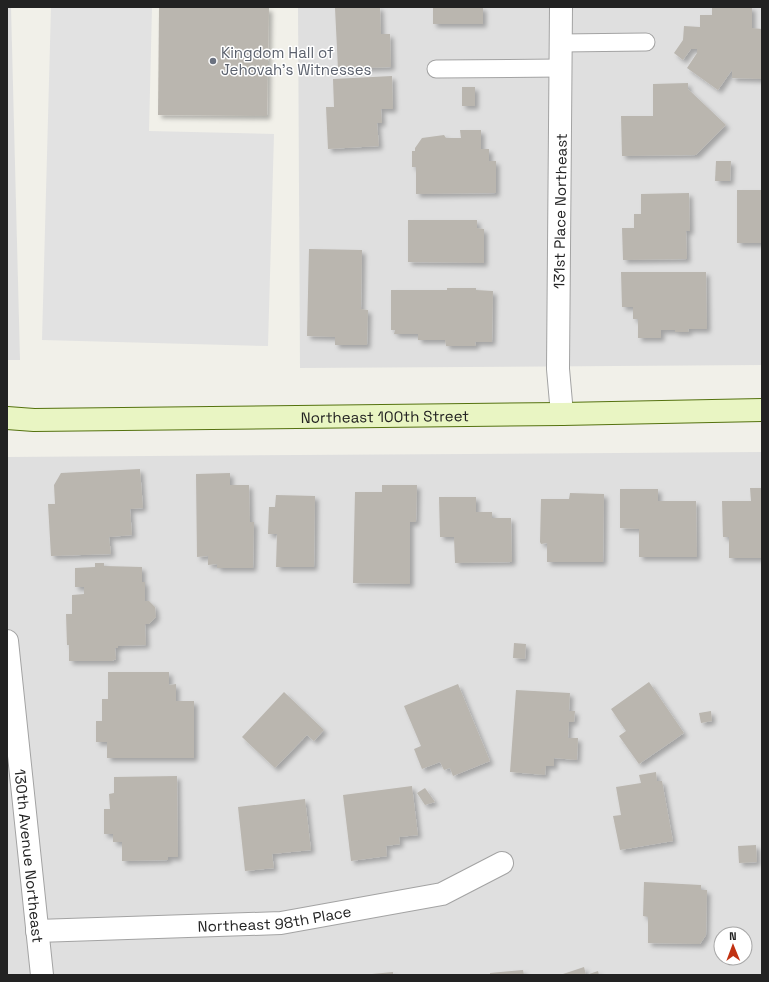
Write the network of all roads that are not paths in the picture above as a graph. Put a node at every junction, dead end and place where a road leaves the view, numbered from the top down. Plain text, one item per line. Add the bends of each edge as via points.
1 (561, 7) edge
2 (646, 42) dead end
3 (561, 43) junction
4 (561, 68) junction
5 (436, 69) dead end
6 (762, 410) edge
7 (562, 414) junction
8 (7, 418) edge
9 (7, 641) edge
10 (502, 863) dead end
11 (37, 931) junction
12 (42, 975) edge

1 - 3 street, 131st Place Northeast
2 - 3 lane
3 - 4 street, 131st Place Northeast
4 - 5 lane
4 - 7 street, 131st Place Northeast via 558,368
6 - 7 street, Northeast 100th Street
7 - 8 street, Northeast 100th Street via 113,420
9 - 11 street, 130th Avenue Northeast
10 - 11 street, Northeast 98th Place via 442,894 281,922
11 - 12 street, 130th Avenue Northeast

